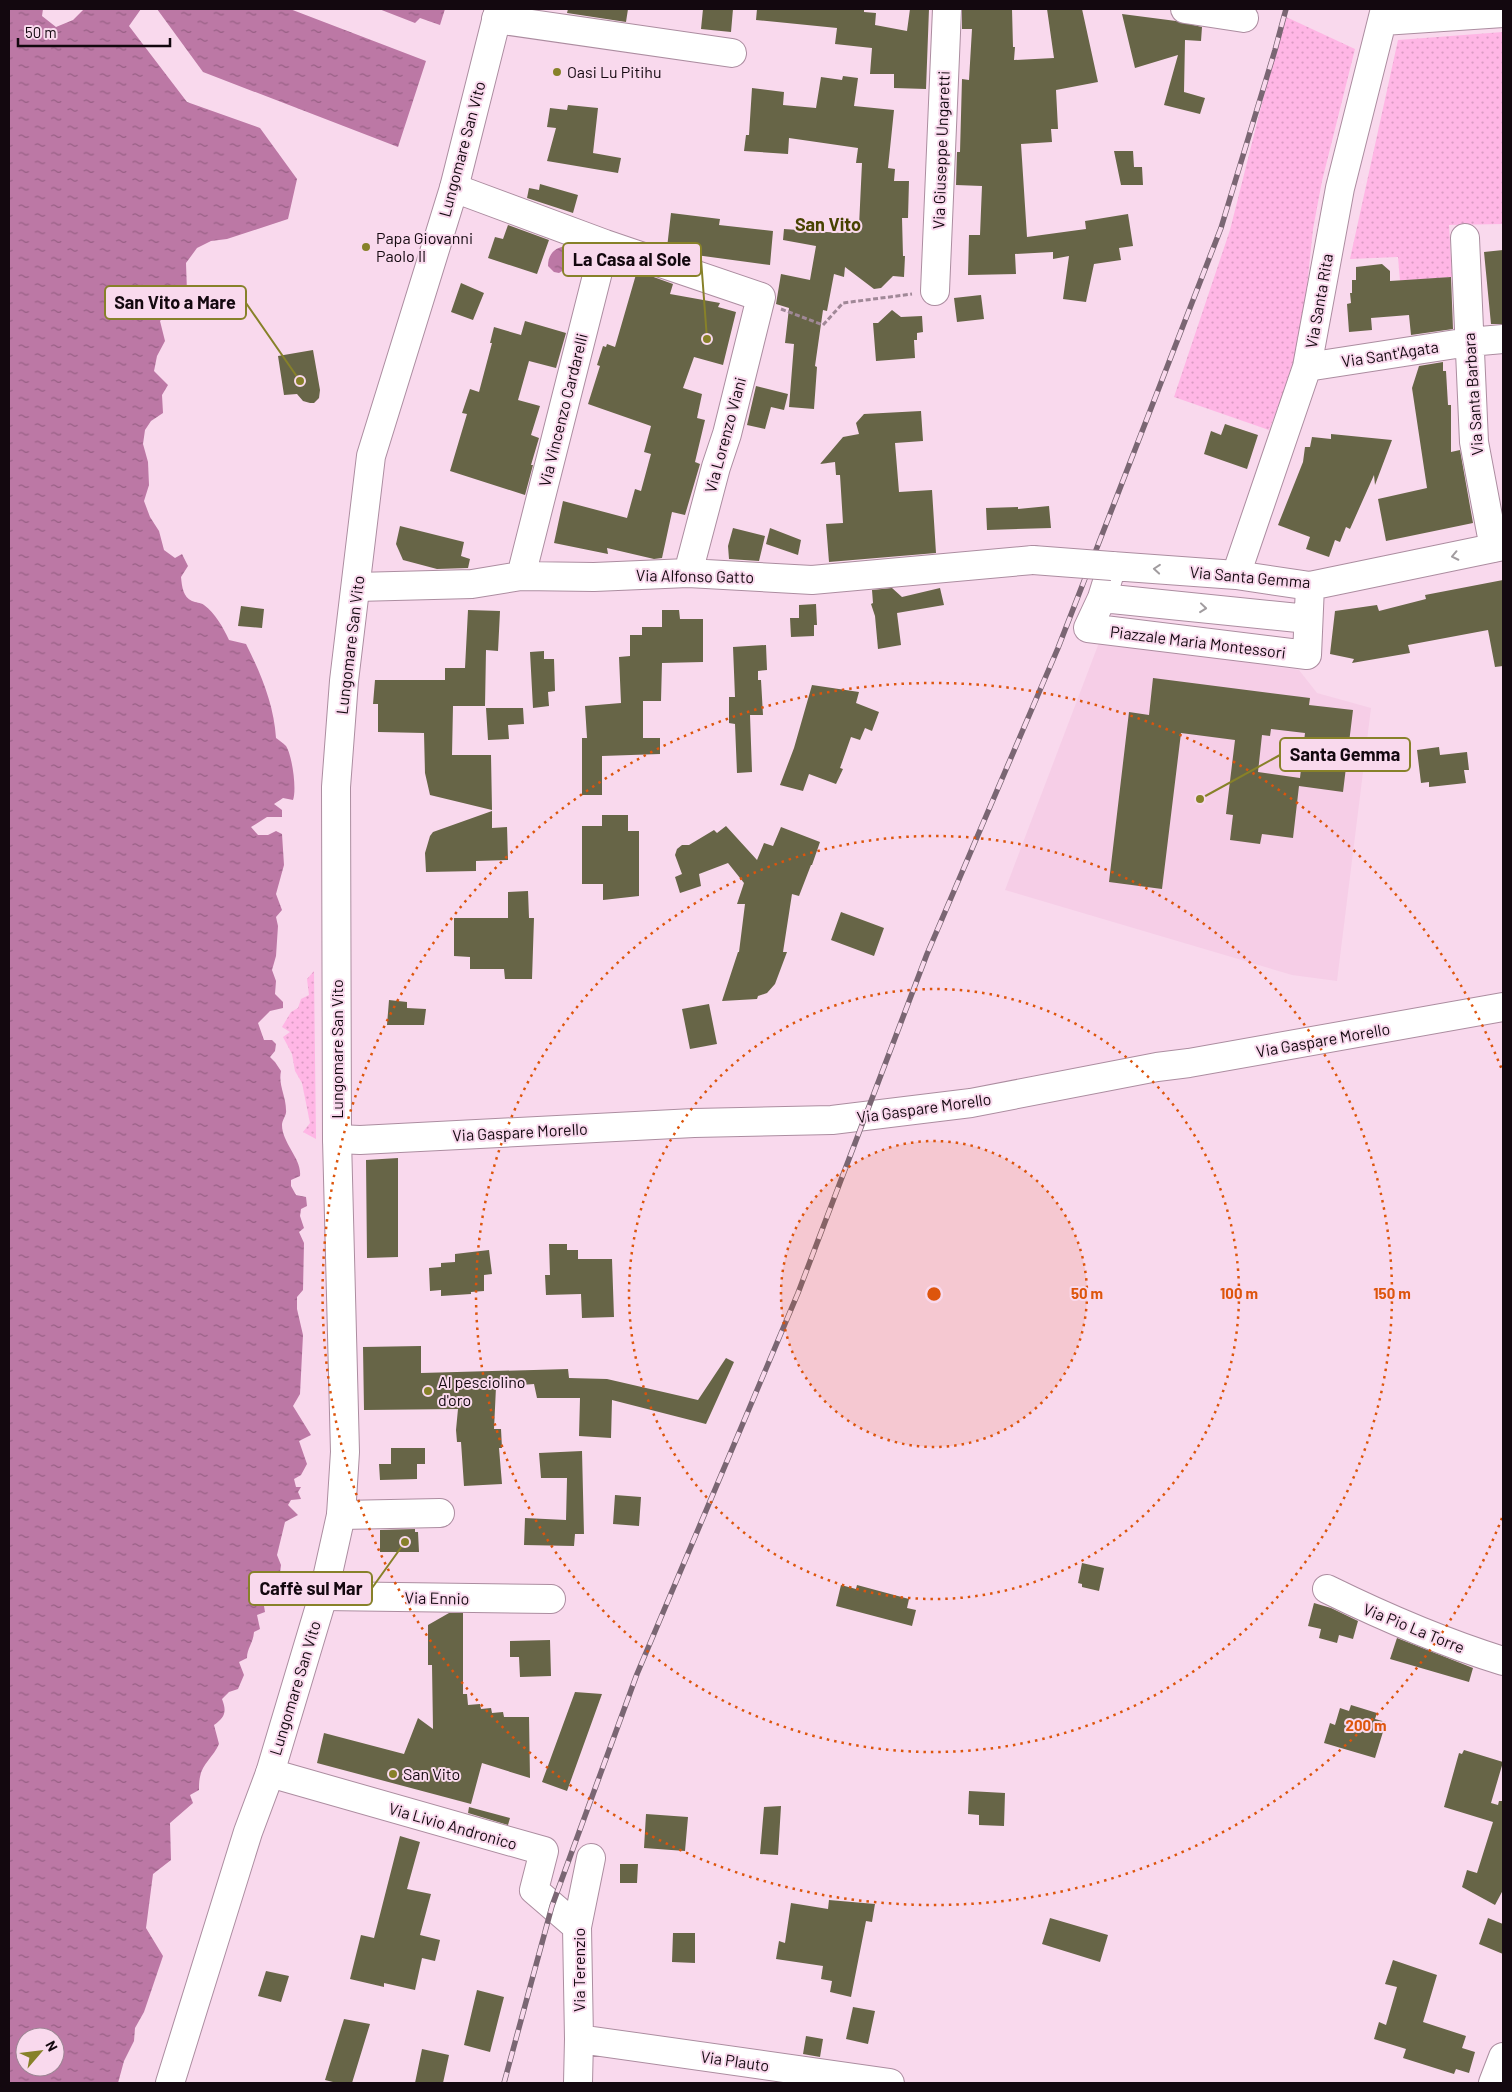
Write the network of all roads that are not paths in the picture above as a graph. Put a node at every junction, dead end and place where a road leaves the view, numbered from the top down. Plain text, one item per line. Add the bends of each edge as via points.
1 (946, 9) edge
2 (1185, 9) edge
3 (1503, 13) edge
4 (498, 14) edge
5 (1384, 15) edge
6 (1244, 18) dead end
7 (732, 53) dead end
8 (454, 188) junction
9 (1465, 238) dead end
10 (605, 244) junction
11 (935, 291) road end
12 (1503, 339) edge
13 (1469, 342) junction
14 (1307, 367) junction
15 (1499, 547) edge
16 (1112, 566) junction
17 (688, 573) junction
18 (1236, 575) junction
19 (521, 576) junction
20 (1310, 586) junction
21 (356, 588) junction
22 (1102, 598) junction
23 (1308, 619) junction
24 (1503, 1007) edge
25 (337, 1139) junction
26 (440, 1513) dead end
27 (341, 1515) junction
28 (1327, 1589) dead end
29 (323, 1596) junction
30 (551, 1599) dead end
31 (1503, 1661) edge
32 (270, 1773) junction
33 (591, 1858) dead end
34 (577, 1927) junction
35 (579, 2039) junction
36 (1503, 2057) edge
37 (170, 2083) edge
38 (578, 2083) edge
39 (890, 2083) edge
40 (1493, 2083) edge

1 - 11 street, Via Giuseppe Ungaretti
2 - 6 street
3 - 5 street
4 - 7 street
4 - 8 street, Lungomare San Vito
5 - 14 street, Via Santa Rita via 1340,188
8 - 10 street
8 - 21 street, Lungomare San Vito via 371,456
9 - 13 street, Via Santa Barbara
10 - 17 street, Via Lorenzo Viani via 760,299
10 - 19 street, Via Vincenzo Cardarelli
12 - 13 street, Via Sant'Agata
13 - 14 street, Via Sant'Agata
13 - 15 street, Via Santa Barbara via 1474,442
14 - 18 street, Via Santa Rita
15 -> 20 street, Via Santa Gemma
16 - 17 street, Via Alfonso Gatto, bridge via 1033,560 812,580
18 -> 16 street, Via Santa Gemma
16 - 22 street, Piazzale Maria Montessori
17 - 19 street, Via Alfonso Gatto
18 - 20 street, Via Santa Gemma
19 - 21 street, Via Alfonso Gatto via 472,584
20 - 23 street, Piazzale Maria Montessori
21 - 25 street, Lungomare San Vito via 344,681 336,786
22 -> 23 street, Piazzale Maria Montessori
22 - 23 street, Piazzale Maria Montessori via 1088,628 1307,655
24 - 25 street, Via Gaspare Morello via 971,1103 832,1120
25 - 27 street, Lungomare San Vito via 345,1452
26 - 27 street
27 - 29 street, Lungomare San Vito
28 - 31 street, Via Pio La Torre via 1388,1619
29 - 30 street, Via Ennio
29 - 32 street, Lungomare San Vito
32 - 34 street, Via Livio Andronico via 544,1852 534,1890
32 - 37 street, Lungomare San Vito via 248,1832
33 - 34 street, Via Terenzio
34 - 35 street, Via Terenzio
35 - 38 street, Via Terenzio
35 - 39 street, Via Plauto
36 - 40 street

